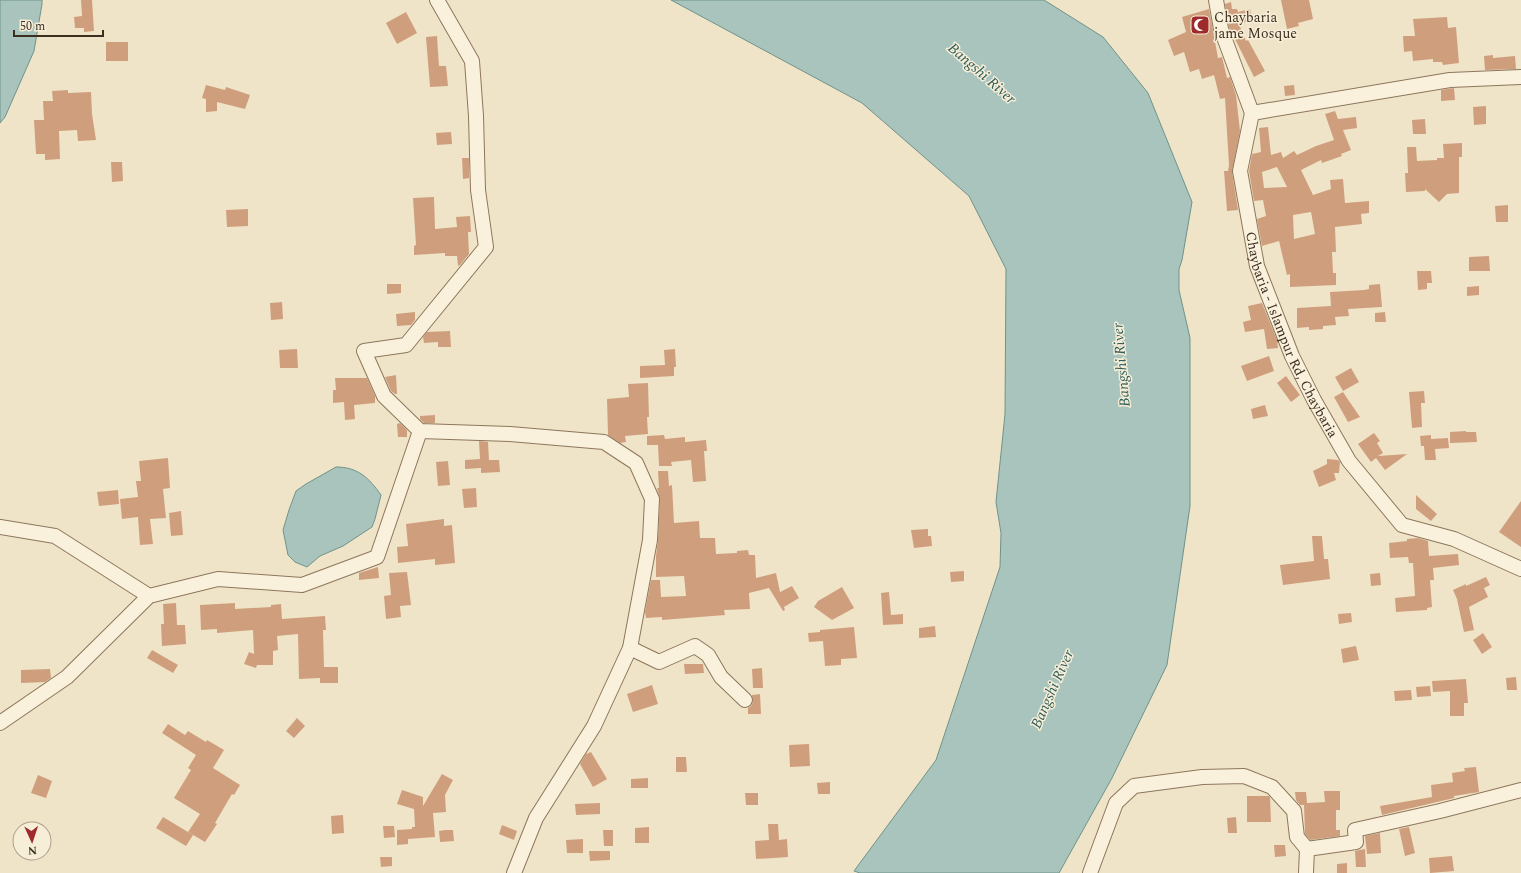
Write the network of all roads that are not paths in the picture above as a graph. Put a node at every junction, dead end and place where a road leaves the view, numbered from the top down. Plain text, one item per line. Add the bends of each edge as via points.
1 (437, 0) edge
2 (1216, 0) edge
3 (1521, 77) edge
4 (1252, 113) junction
5 (420, 431) junction
6 (0, 527) edge
7 (1521, 569) edge
8 (149, 596) junction
9 (630, 648) junction
10 (745, 700) dead end
11 (0, 722) edge
12 (1521, 790) edge
13 (1307, 849) junction
14 (514, 873) edge
15 (1090, 873) edge
16 (1306, 873) edge

1 - 5 street via 472,61 478,190 486,247 406,345 364,351 384,396
2 - 4 street via 1221,29
3 - 4 street via 1450,80
4 - 7 street, Chaybaria - Islampur Rd, Chaybaria via 1240,171 1257,266 1292,356 1349,461 1402,525 1454,539
5 - 8 street via 377,557 302,585 218,579
5 - 9 street via 510,434 604,442 636,463 652,499 650,540
6 - 8 street via 55,536
8 - 11 street via 67,677
9 - 10 street via 658,662 695,646 708,655 721,677
9 - 14 street via 594,726 536,818
12 - 13 street via 1355,830 1356,842
13 - 15 street via 1297,837 1294,812 1272,787 1244,776 1202,777 1134,786 1116,803
13 - 16 street

